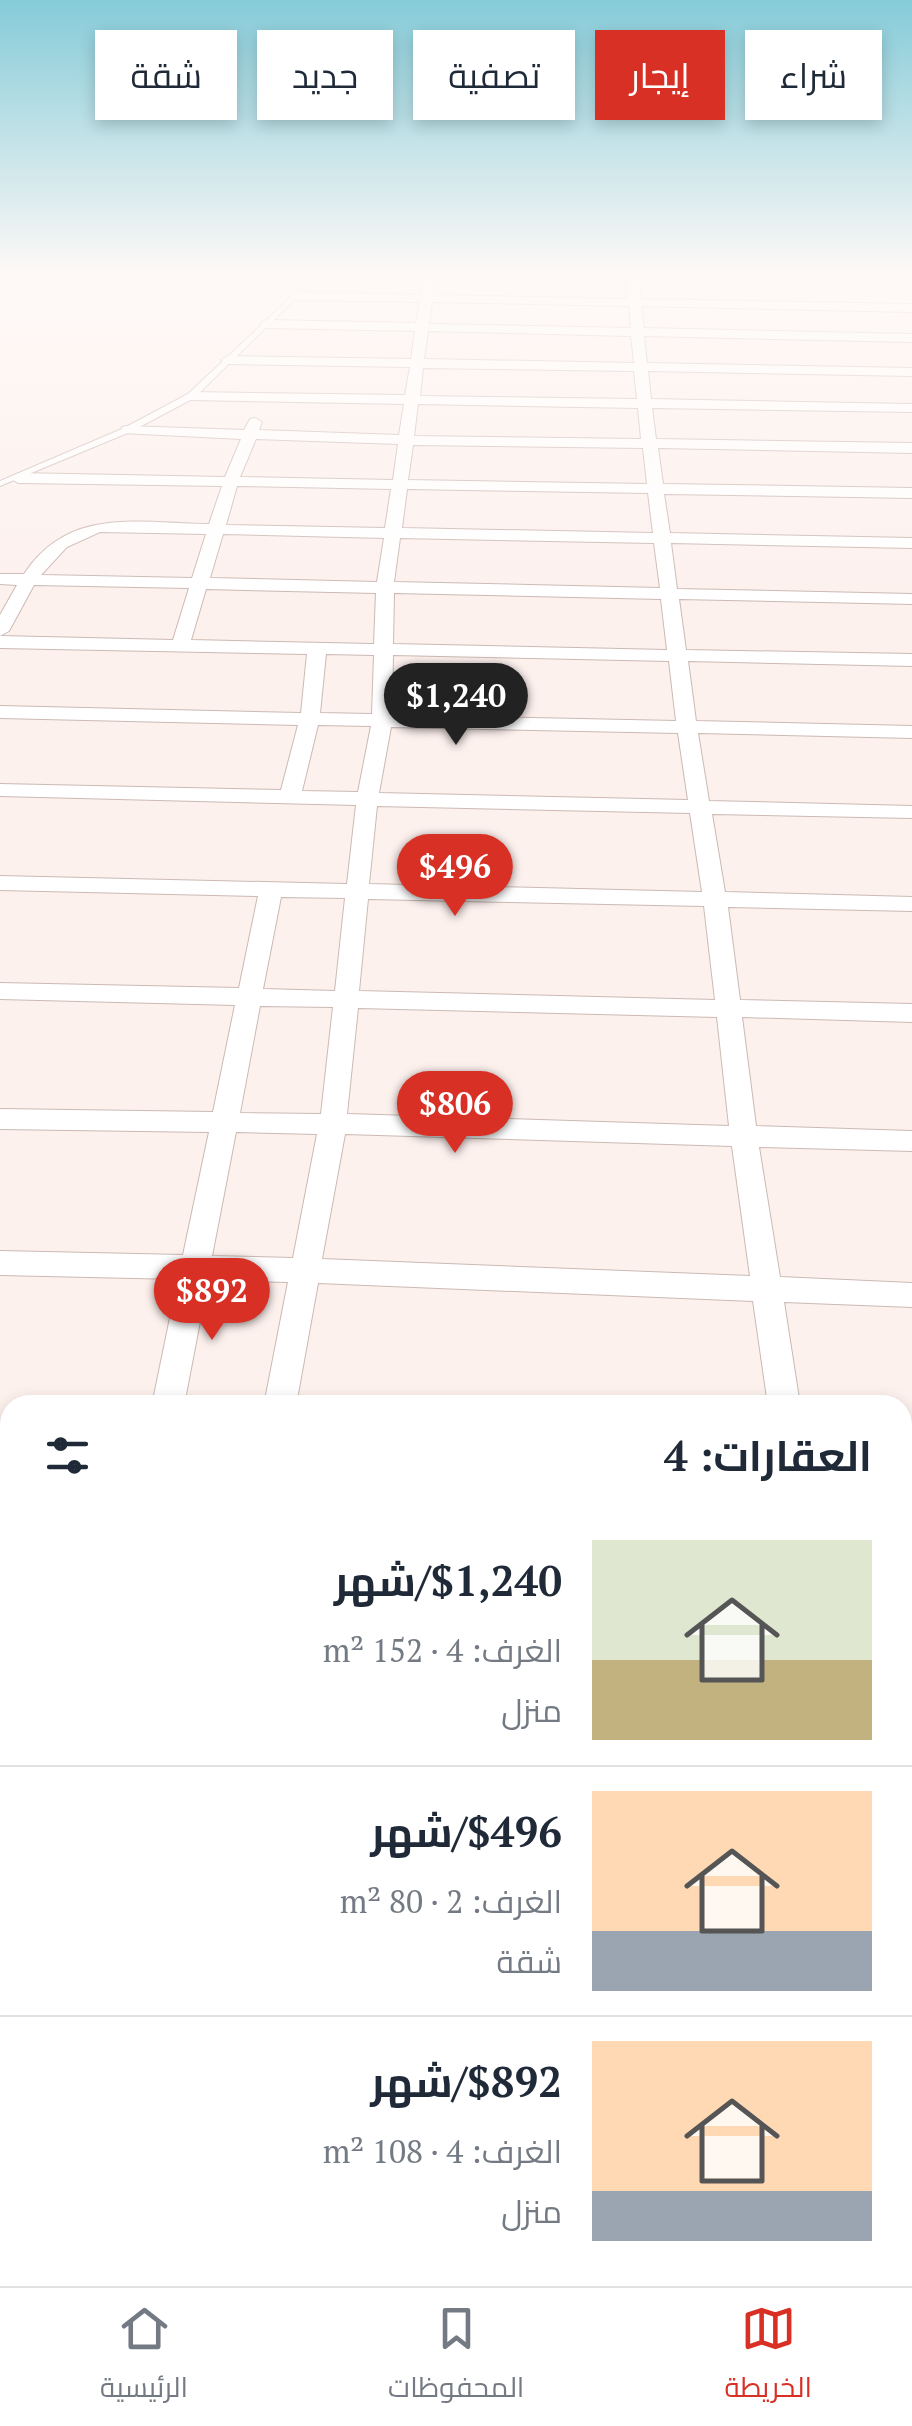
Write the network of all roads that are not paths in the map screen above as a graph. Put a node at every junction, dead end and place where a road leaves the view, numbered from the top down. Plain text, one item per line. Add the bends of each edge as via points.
1 (207, 381) edge
2 (415, 381) edge
3 (642, 381) edge
4 (192, 396) junction
5 (264, 397) junction
6 (412, 398) junction
7 (644, 402) junction
8 (912, 408) edge
9 (884, 427) junction
10 (127, 430) junction
11 (146, 432) junction
12 (249, 436) junction
13 (406, 440) junction
14 (651, 444) junction
15 (912, 448) edge
16 (130, 463) junction
17 (18, 478) junction
18 (231, 481) junction
19 (400, 482) junction
20 (0, 484) edge
21 (658, 488) junction
22 (912, 493) edge
23 (218, 529) junction
24 (394, 530) junction
25 (663, 536) junction
26 (912, 543) edge
27 (0, 579) edge
28 (26, 579) junction
29 (200, 584) junction
30 (385, 587) junction
31 (672, 594) junction
32 (912, 599) edge
33 (0, 632) edge
34 (0, 642) edge
35 (180, 646) junction
36 (317, 648) junction
37 (384, 649) junction
38 (679, 654) junction
39 (912, 660) edge
40 (0, 712) edge
41 (310, 718) junction
42 (382, 721) junction
43 (688, 728) junction
44 (912, 732) edge
45 (0, 790) edge
46 (290, 798) junction
47 (367, 798) junction
48 (701, 805) junction
49 (912, 812) edge
50 (0, 883) edge
51 (271, 888) junction
52 (360, 891) junction
53 (715, 899) junction
54 (912, 904) edge
55 (0, 991) edge
56 (251, 995) junction
57 (348, 999) junction
58 (728, 1009) junction
59 (912, 1013) edge
60 (0, 1119) edge
61 (228, 1122) junction
62 (333, 1124) junction
63 (744, 1136) junction
64 (912, 1141) edge
65 (0, 1262) edge
66 (196, 1269) junction
67 (305, 1270) junction
68 (768, 1290) junction
69 (912, 1296) edge
70 (170, 1395) edge
71 (282, 1395) edge
72 (783, 1395) edge

1 - 4 lane
2 - 6 street
3 - 7 street
4 - 5 street
4 - 10 lane
5 - 6 street
5 - 12 street
6 - 7 street
6 - 13 street
7 - 9 street
7 - 14 street
8 - 9 street
9 - 14 street
9 - 15 street
10 - 11 street
10 - 17 lane
11 - 12 street
11 - 16 street
12 - 13 street
12 - 18 street
13 - 14 street
13 - 19 street
14 - 21 street
16 - 17 street
16 - 18 street
17 - 20 lane
18 - 19 street
18 - 23 street
19 - 21 street
19 - 24 street
21 - 22 street
21 - 25 street
23 - 24 street
23 - 28 street via 98,527 71,534
23 - 29 street
24 - 25 street
24 - 30 street
25 - 26 street
25 - 31 street
27 - 28 street
28 - 29 street
28 - 33 street
29 - 30 street
29 - 35 street
30 - 31 street
30 - 37 street
31 - 32 street
31 - 38 street
34 - 35 street
35 - 36 street
36 - 37 street
36 - 41 street
37 - 38 street
37 - 42 street
38 - 39 street
38 - 43 street
40 - 41 street
41 - 42 street
41 - 46 street
42 - 43 street
42 - 47 street
43 - 44 street
43 - 48 street
45 - 46 street
46 - 47 street
47 - 48 street
47 - 52 street
48 - 49 street
48 - 53 street
50 - 51 street
51 - 52 street
51 - 56 street
52 - 53 street
52 - 57 street
53 - 54 street
53 - 58 street
55 - 56 street
56 - 57 street
56 - 61 street
57 - 58 street
57 - 62 street
58 - 59 street
58 - 63 street
60 - 61 street
61 - 62 street
61 - 66 street
62 - 63 street
62 - 67 street
63 - 64 street
63 - 68 street
65 - 66 street
66 - 67 street
66 - 70 street
67 - 68 street
67 - 71 street
68 - 69 street
68 - 72 street

